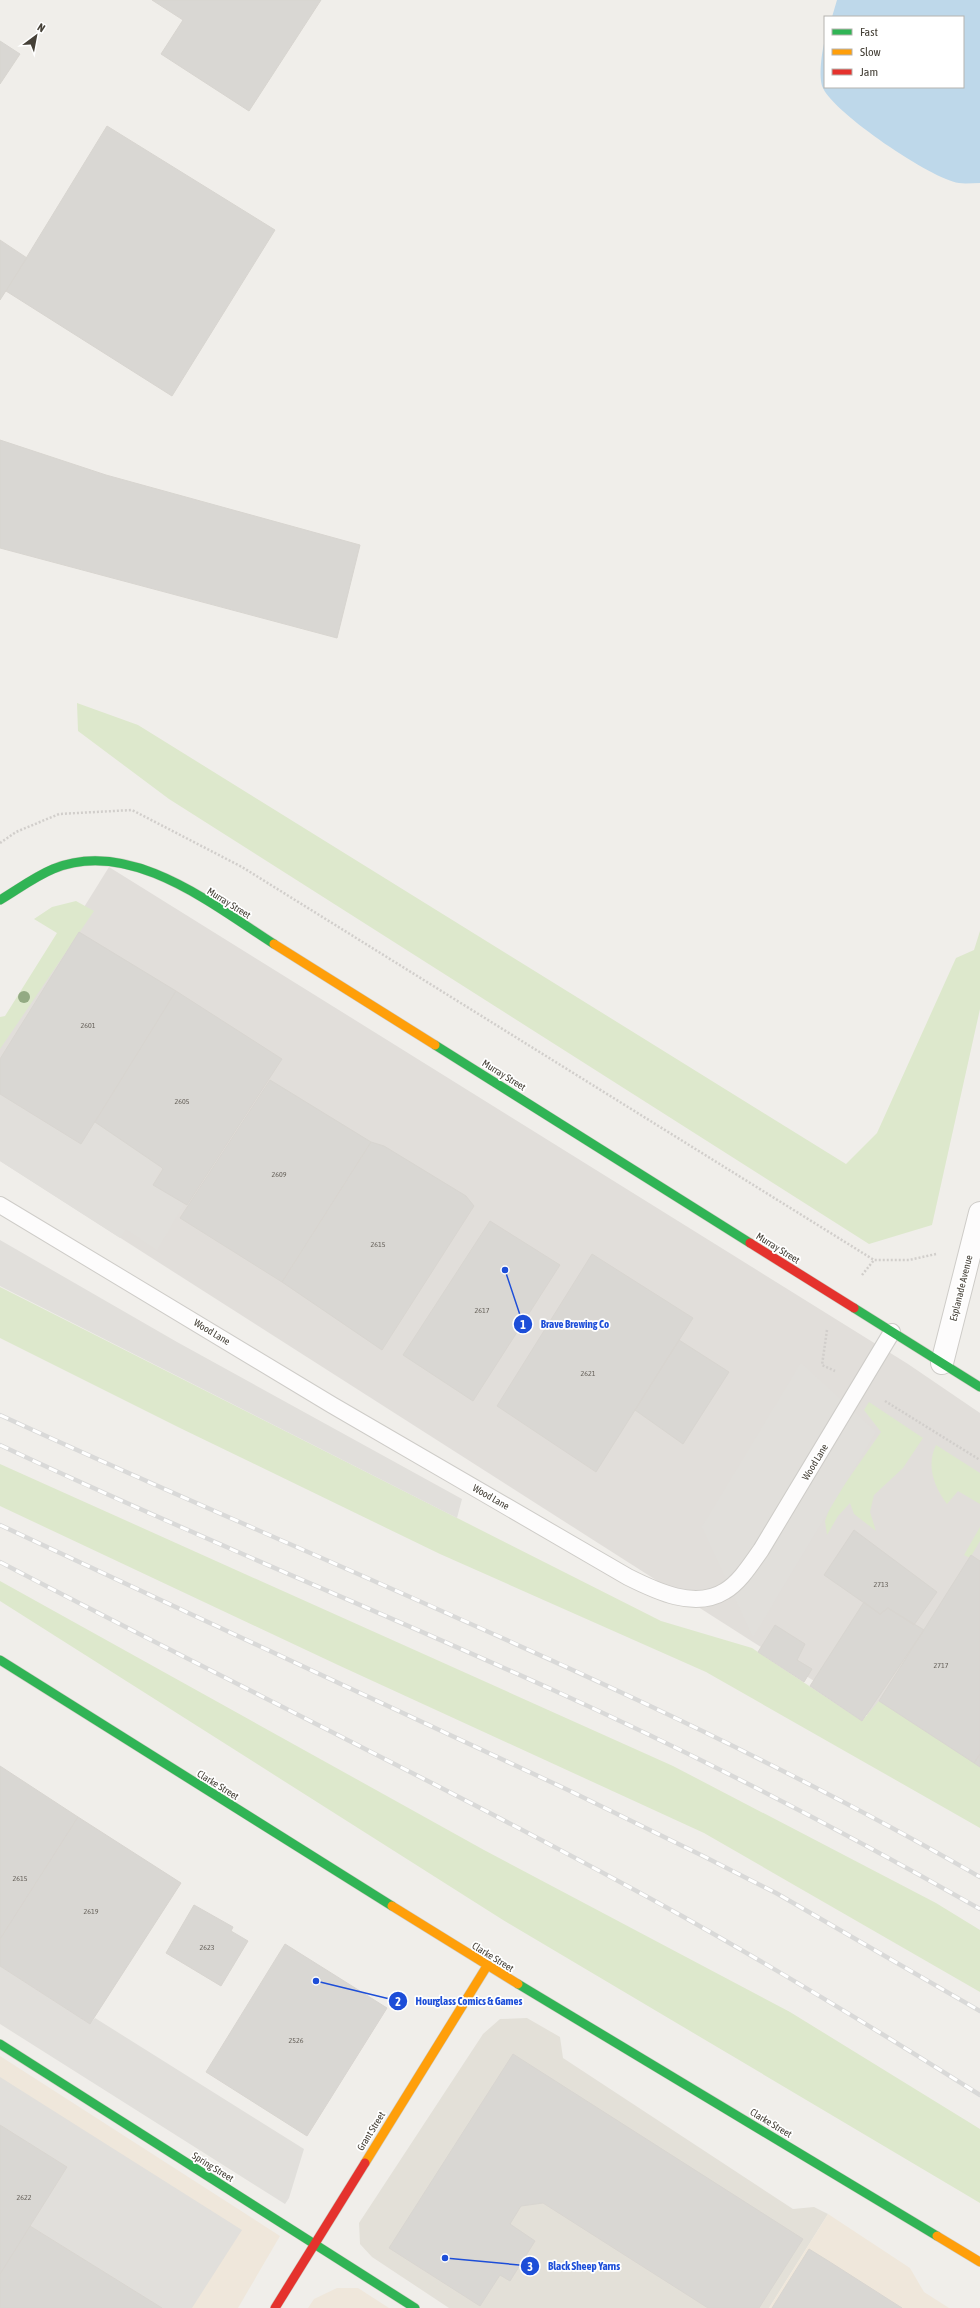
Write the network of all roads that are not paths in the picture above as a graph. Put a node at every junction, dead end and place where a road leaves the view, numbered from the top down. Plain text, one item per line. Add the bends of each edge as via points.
1 (0, 900) edge
2 (0, 1205) edge
3 (980, 1213) edge
4 (892, 1332) junction
5 (942, 1363) junction
6 (980, 1387) edge
7 (0, 1660) edge
8 (487, 1966) junction
9 (0, 2044) edge
10 (313, 2244) junction
11 (980, 2262) edge
12 (275, 2308) edge
13 (415, 2308) edge

1 - 4 street, Murray Street via 53,869 85,862 106,861 137,866 180,885
2 - 4 lane, Wood Lane via 332,1405 628,1577 658,1592 685,1598 710,1598 726,1591 740,1579 762,1550
3 - 5 street, Esplanade Avenue
4 - 5 street, Murray Street
5 - 6 street, Murray Street
7 - 8 street, Clarke Street
8 - 10 street, Grant Street
8 - 11 street, Clarke Street
9 - 10 street, Spring Street
10 - 12 street, Grant Street
10 - 13 street, Spring Street

